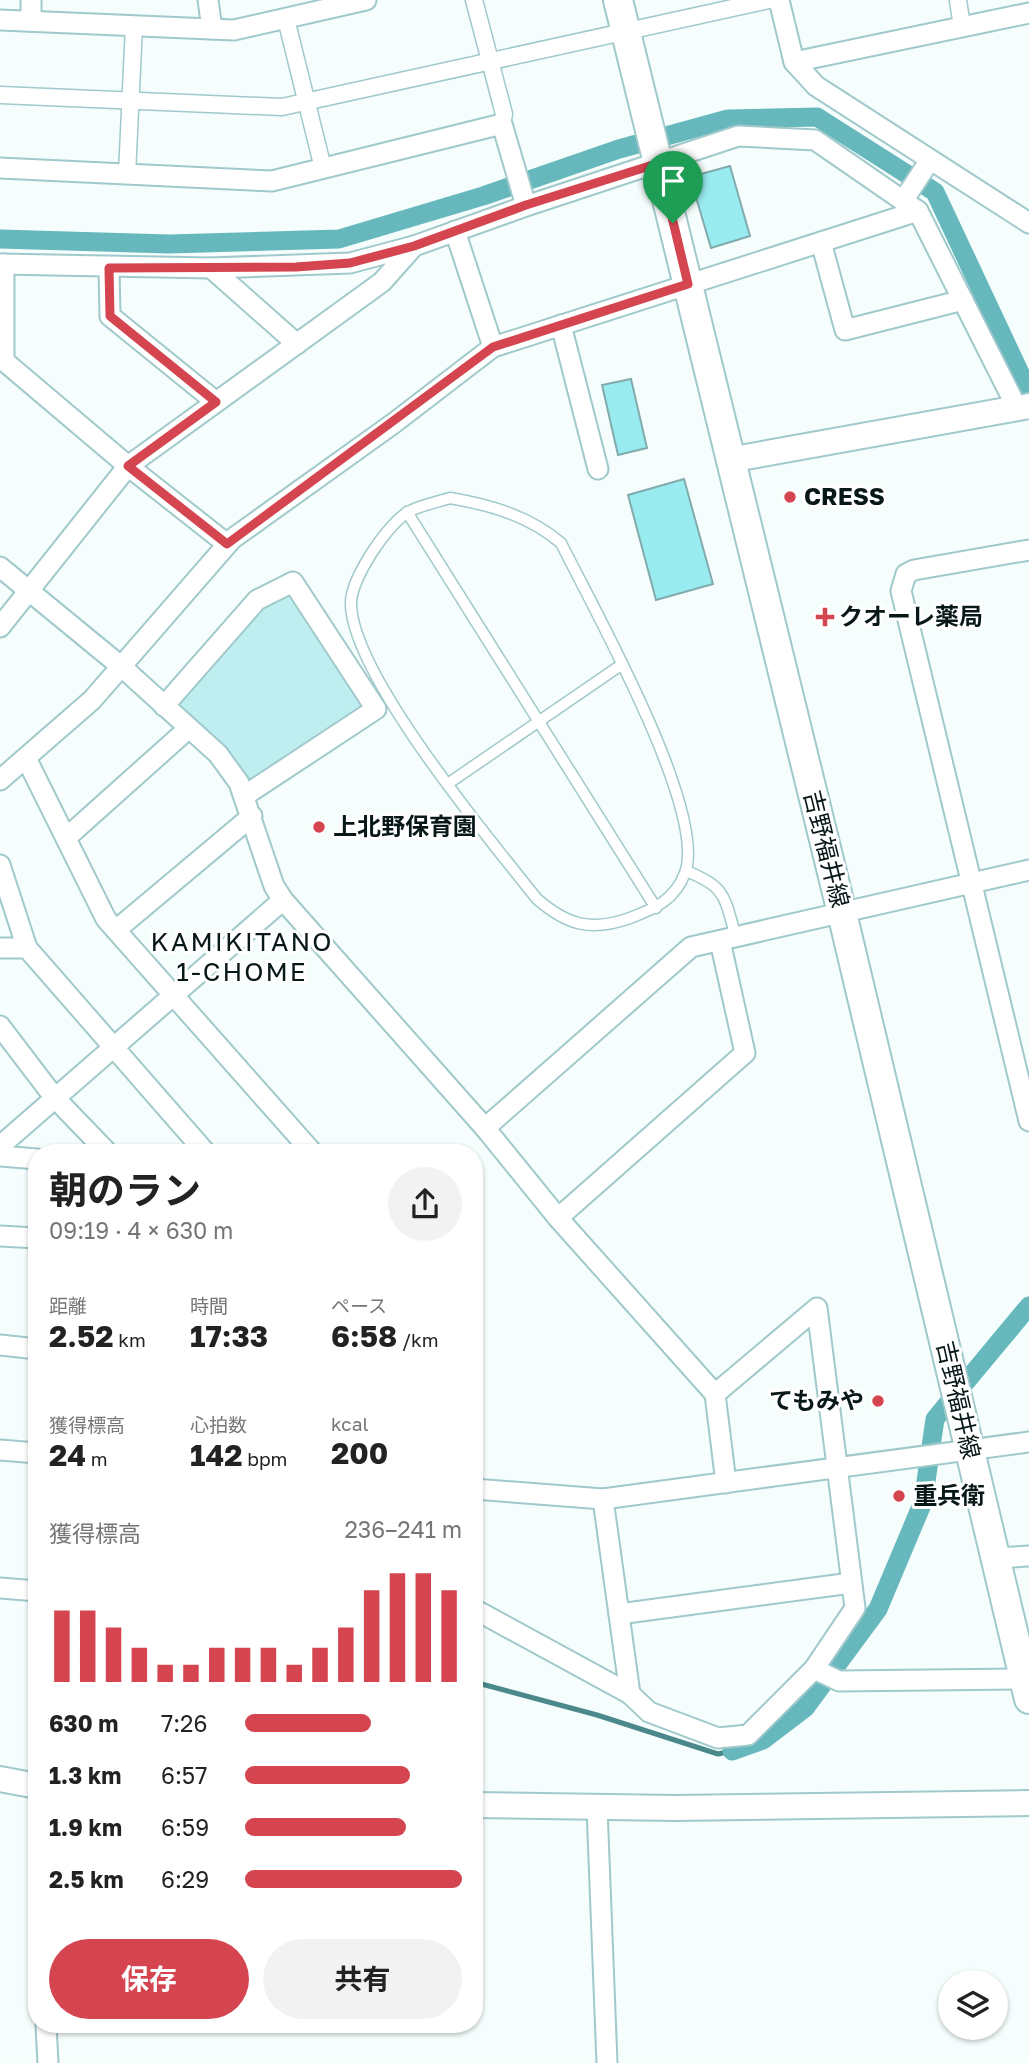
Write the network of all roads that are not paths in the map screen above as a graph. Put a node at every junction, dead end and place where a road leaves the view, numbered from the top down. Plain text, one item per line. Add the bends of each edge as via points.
1 (31, 0) edge
2 (208, 0) edge
3 (366, 0) edge
4 (474, 0) edge
5 (618, 0) edge
6 (769, 0) edge
7 (779, 0) edge
8 (958, 0) edge
9 (331, 4) edge
10 (1029, 13) edge
11 (286, 19) junction
12 (0, 20) edge
13 (31, 22) junction
14 (134, 26) junction
15 (962, 27) junction
16 (212, 29) junction
17 (625, 32) junction
18 (489, 61) junction
19 (794, 62) junction
20 (0, 95) edge
21 (131, 101) junction
22 (307, 102) junction
23 (502, 124) junction
24 (930, 160) junction
25 (659, 163) junction
26 (0, 168) edge
27 (323, 168) junction
28 (127, 174) junction
29 (526, 205) junction
30 (910, 206) junction
31 (1029, 223) edge
32 (455, 231) junction
33 (821, 242) junction
34 (414, 246) junction
35 (2, 264) edge
36 (109, 268) junction
37 (211, 268) junction
38 (688, 284) junction
39 (963, 300) junction
40 (561, 325) junction
41 (296, 344) junction
42 (493, 347) junction
43 (2, 359) edge
44 (216, 402) junction
45 (1022, 407) edge
46 (730, 460) junction
47 (128, 466) junction
48 (598, 469) dead end
49 (407, 512) junction
50 (227, 544) junction
51 (1029, 550) edge
52 (0, 567) edge
53 (29, 590) junction
54 (0, 627) edge
55 (621, 665) junction
56 (123, 668) junction
57 (164, 706) junction
58 (539, 722) junction
59 (190, 728) junction
60 (26, 758) junction
61 (0, 780) edge
62 (449, 783) junction
63 (244, 796) junction
64 (252, 816) junction
65 (66, 838) junction
66 (0, 865) edge
67 (1029, 870) edge
68 (686, 871) junction
69 (971, 882) junction
70 (283, 900) junction
71 (656, 908) junction
72 (842, 913) junction
73 (116, 930) junction
74 (728, 939) junction
75 (27, 947) junction
76 (0, 948) edge
77 (173, 995) junction
78 (0, 1026) edge
79 (114, 1046) junction
80 (6, 1048) edge
81 (54, 1097) junction
82 (1029, 1121) edge
83 (485, 1128) junction
84 (99, 1144) edge
85 (198, 1144) edge
86 (305, 1144) edge
87 (0, 1146) edge
88 (0, 1156) edge
89 (28, 1159) edge
90 (558, 1218) junction
91 (0, 1236) edge
92 (28, 1238) edge
93 (0, 1345) edge
94 (28, 1348) edge
95 (715, 1394) junction
96 (1029, 1442) edge
97 (0, 1450) edge
98 (970, 1450) junction
99 (28, 1452) edge
100 (836, 1468) junction
101 (726, 1483) junction
102 (483, 1490) edge
103 (603, 1499) junction
104 (1029, 1556) edge
105 (995, 1558) junction
106 (851, 1583) junction
107 (0, 1588) edge
108 (28, 1590) edge
109 (483, 1614) edge
110 (619, 1614) junction
111 (814, 1669) junction
112 (1027, 1685) edge
113 (630, 1694) junction
114 (0, 1779) edge
115 (28, 1784) edge
116 (1029, 1803) edge
117 (483, 1805) edge
118 (597, 1808) junction
119 (46, 2033) edge
120 (48, 2063) edge
121 (607, 2063) edge

1 - 13 street
2 - 16 street
3 - 9 street
4 - 18 street
5 - 17 main road, 吉野福井線
6 - 17 street
7 - 19 street
8 - 15 street
9 - 11 street
10 - 15 street
11 - 16 street via 245,29
11 - 22 street
12 - 13 street
13 - 14 street
14 - 16 street
14 - 21 street
15 - 19 street
17 - 18 street
17 - 25 main road, 吉野福井線
18 - 22 street
18 - 23 street
19 - 24 street via 816,86
20 - 21 street
21 - 22 street via 282,107
21 - 28 street
22 - 27 street
23 - 27 street
23 - 29 street
24 - 30 street
24 - 31 street
25 - 29 street
25 - 30 street via 738,136 815,140
25 - 38 main road, 吉野福井線
26 - 28 street
27 - 28 street via 272,181
29 - 32 street
30 - 33 street
30 - 39 street
32 - 34 street
32 - 42 street
33 - 38 street
33 - 39 street via 845,330
34 - 37 street via 350,263
34 - 41 street via 382,282
35 - 36 street
35 - 43 street
36 - 37 street
36 - 44 street via 110,316
37 - 41 street
38 - 40 street
38 - 46 main road, 吉野福井線
39 - 45 street
40 - 42 street
40 - 48 street
41 - 44 street
42 - 50 street
43 - 47 street
44 - 47 street
45 - 46 street
46 - 72 main road, 吉野福井線
47 - 50 street
47 - 53 street
49 - 55 lane via 450,498 492,505 545,530 561,543
49 - 58 lane
49 - 62 lane via 360,572 351,601 354,630 399,716
50 - 56 street
51 - 69 street via 914,570 902,581 902,599
52 - 53 street
53 - 54 street
53 - 56 street
55 - 58 lane
55 - 68 lane via 662,748 681,808
56 - 57 street
56 - 60 street
57 - 59 street
57 - 63 street via 257,600 293,582 376,709
58 - 62 lane
58 - 71 lane
59 - 63 street via 218,754
59 - 65 street
60 - 61 street
60 - 65 street
62 - 71 lane via 537,899 559,918 588,925 615,923
63 - 64 street
64 - 70 street via 274,887
64 - 73 street
65 - 73 street via 106,919
66 - 75 street
67 - 69 street
68 - 71 lane via 674,894
68 - 74 lane via 708,879 723,892
69 - 72 street
69 - 82 street
70 - 77 street
70 - 83 street
72 - 74 street
72 - 98 main road, 吉野福井線
73 - 77 street
74 - 83 street via 691,947
74 - 90 street via 745,1053
75 - 76 street
75 - 79 street
77 - 79 street
77 - 86 street
78 - 80 street
79 - 81 street
79 - 85 street
80 - 81 street
81 - 84 street
81 - 87 street
83 - 90 street
88 - 89 street
90 - 95 street
91 - 92 street
93 - 94 street
95 - 100 street via 817,1308
95 - 101 street
96 - 98 street
97 - 99 street
98 - 100 street
98 - 105 main road, 吉野福井線
100 - 101 street
100 - 106 street
101 - 103 street
102 - 103 street
103 - 110 street
104 - 105 street
105 - 112 main road, 吉野福井線
106 - 110 street
106 - 111 street via 855,1608
107 - 108 street
109 - 113 street
110 - 113 street
111 - 112 street via 839,1681
111 - 113 street via 748,1735 718,1738 649,1712
114 - 115 street
116 - 118 street
117 - 118 street
118 - 121 street
119 - 120 street

